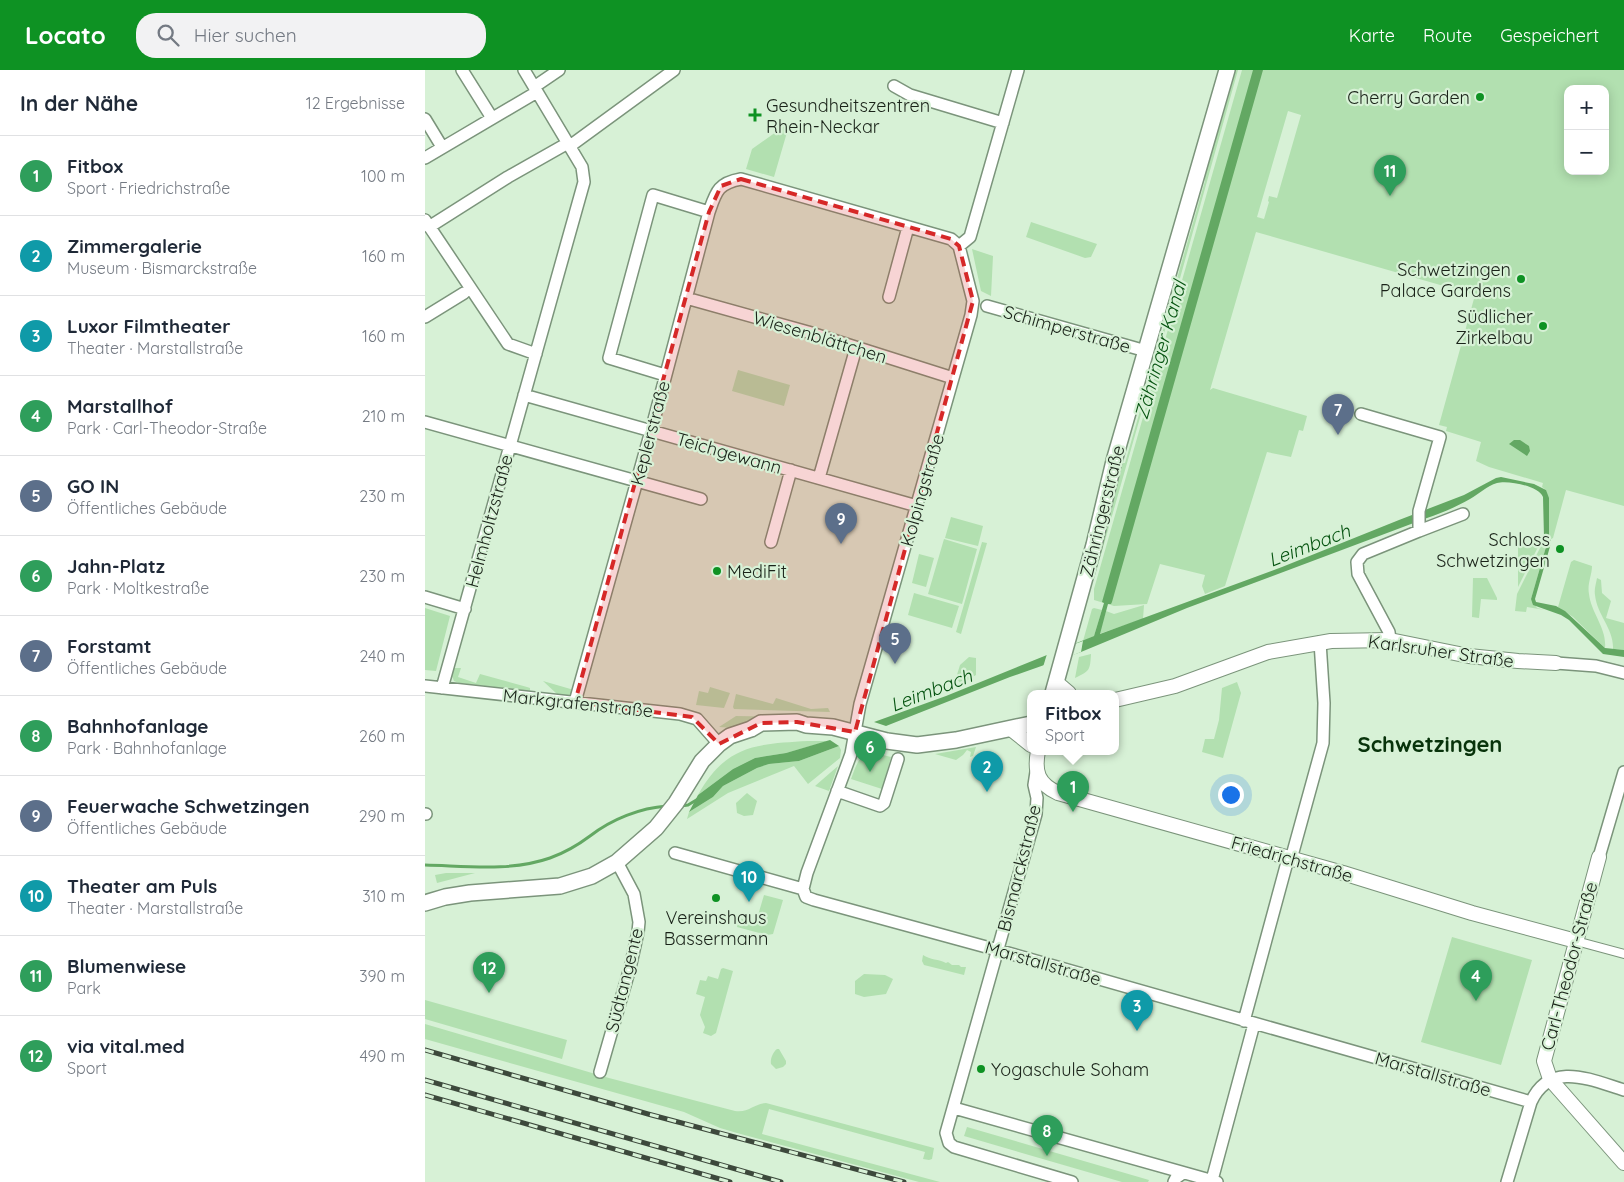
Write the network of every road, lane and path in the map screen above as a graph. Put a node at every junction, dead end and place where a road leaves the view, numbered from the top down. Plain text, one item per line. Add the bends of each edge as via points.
1 (462, 70) edge
2 (524, 70) edge
3 (559, 70) edge
4 (674, 70) edge
5 (1018, 70) edge
6 (1227, 70) edge
7 (894, 86) dead end
8 (536, 89) junction
9 (492, 118) junction
10 (425, 119) edge
11 (1003, 123) junction
12 (569, 144) junction
13 (443, 147) junction
14 (425, 158) edge
15 (709, 212) junction
16 (427, 224) edge
17 (909, 228) junction
18 (959, 246) junction
19 (464, 293) dead end
20 (889, 297) dead end
21 (686, 298) junction
22 (987, 306) dead end
23 (425, 317) edge
24 (856, 348) junction
25 (1146, 351) junction
26 (536, 354) junction
27 (665, 375) junction
28 (953, 378) junction
29 (524, 395) junction
30 (1361, 414) dead end
31 (425, 422) edge
32 (651, 431) junction
33 (510, 445) junction
34 (791, 470) junction
35 (819, 478) junction
36 (637, 480) junction
37 (701, 500) dead end
38 (917, 506) junction
39 (1463, 514) dead end
40 (1419, 521) junction
41 (771, 542) dead end
42 (425, 597) edge
43 (465, 609) junction
44 (1390, 640) junction
45 (1320, 642) junction
46 (1556, 663) joint
47 (1624, 673) edge
48 (425, 686) edge
49 (442, 688) junction
50 (1055, 688) edge
51 (1119, 699) edge
52 (575, 702) junction
53 (1027, 725) edge
54 (1011, 729) junction
55 (855, 732) junction
56 (1027, 740) edge
57 (719, 744) junction
58 (1035, 755) edge
59 (898, 759) dead end
60 (1036, 772) junction
61 (1624, 772) edge
62 (837, 791) junction
63 (675, 853) dead end
64 (1599, 857) joint
65 (1290, 858) junction
66 (617, 862) junction
67 (803, 889) junction
68 (425, 903) edge
69 (1576, 940) junction
70 (997, 950) junction
71 (1624, 954) edge
72 (1249, 1023) junction
73 (600, 1072) dead end
74 (1550, 1079) junction
75 (1624, 1090) edge
76 (1531, 1102) junction
77 (953, 1108) junction
78 (1624, 1163) edge
79 (1183, 1173) junction
80 (1214, 1181) edge
81 (1072, 1182) edge
82 (1174, 1182) edge
83 (1507, 1182) edge

1 - 9 street
2 - 8 street, Helmholtzstraße
3 - 8 street
4 - 12 street
5 - 11 street
6 - 25 main road, Zähringerstraße
7 - 11 street via 911,95
8 - 9 street
8 - 12 street, Helmholtzstraße
9 - 13 street
10 - 13 street
11 - 18 street via 970,237
12 - 16 street
12 - 26 street, Helmholtzstraße via 582,167 584,182
13 - 14 street
15 - 17 street, Keplerstraße via 715,193 721,186 741,179
15 - 21 street, Keplerstraße
15 - 27 street via 653,195 630,277 609,358
16 - 26 street via 508,344
17 - 18 street via 951,239
17 - 20 street
18 - 28 street, Kolpingstraße via 973,300
19 - 23 street
21 - 24 street, Wiesenblättchen
21 - 27 street, Keplerstraße
22 - 25 street, Schimperstraße
24 - 28 street, Wiesenblättchen
24 - 35 street
25 - 50 main road, Zähringerstraße
26 - 29 street, Helmholtzstraße
27 - 32 street, Keplerstraße
28 - 38 street, Kolpingstraße
29 - 32 street, Teichgewann
29 - 33 street, Helmholtzstraße
30 - 40 street via 1440,437
31 - 33 street
32 - 34 street, Teichgewann
32 - 36 street, Keplerstraße
33 - 36 street
33 - 43 street, Helmholtzstraße
34 - 35 street, Teichgewann
34 - 41 street
35 - 38 street, Teichgewann
36 - 37 street
36 - 52 street, Keplerstraße
38 - 55 street, Kolpingstraße via 860,704
39 - 40 street
40 - 44 street via 1363,554 1357,562 1358,574 1389,632
42 - 43 street
43 - 49 street, Helmholtzstraße
44 - 45 street, Karlsruher Straße
44 - 46 street, Karlsruher Straße via 1469,656
45 - 51 street, Karlsruher Straße via 1268,652 1175,686
45 - 65 street via 1323,743
46 - 47 street, Karlsruher Straße via 1596,666
48 - 49 street, Markgrafenstraße
49 - 52 street, Markgrafenstraße
52 - 57 street, Markgrafenstraße via 692,717
53 - 54 main road
54 - 55 main road via 924,744 901,744
54 - 56 street
55 - 57 main road via 797,722 761,723
55 - 62 street, Kolpingstraße via 851,754
57 - 66 main road via 702,761 669,814
58 - 60 street
59 - 62 street via 884,804 880,806
60 - 65 street, Friedrichstraße via 1045,786 1059,793
60 - 70 street, Bismarckstraße via 1036,814
61 - 64 street
62 - 67 street, Kolpingstraße
63 - 67 street, Marstallstraße
64 - 69 street, Carl-Theodor-Straße
65 - 69 street, Friedrichstraße via 1472,913
65 - 72 street
66 - 68 main road via 592,876 560,886 470,894
66 - 73 street, Südtangente via 634,894 639,932
67 - 70 street, Marstallstraße via 806,896 814,900
69 - 71 street
69 - 74 street, Carl-Theodor-Straße via 1544,1056 1544,1066
70 - 72 street, Marstallstraße
70 - 77 street, Bismarckstraße
72 - 76 street, Marstallstraße
72 - 80 street
74 - 75 street via 1578,1076
74 - 76 street
74 - 78 street
76 - 83 street
77 - 79 street
77 - 81 street, Bismarckstraße via 946,1133 952,1145
79 - 80 street
79 - 82 street

